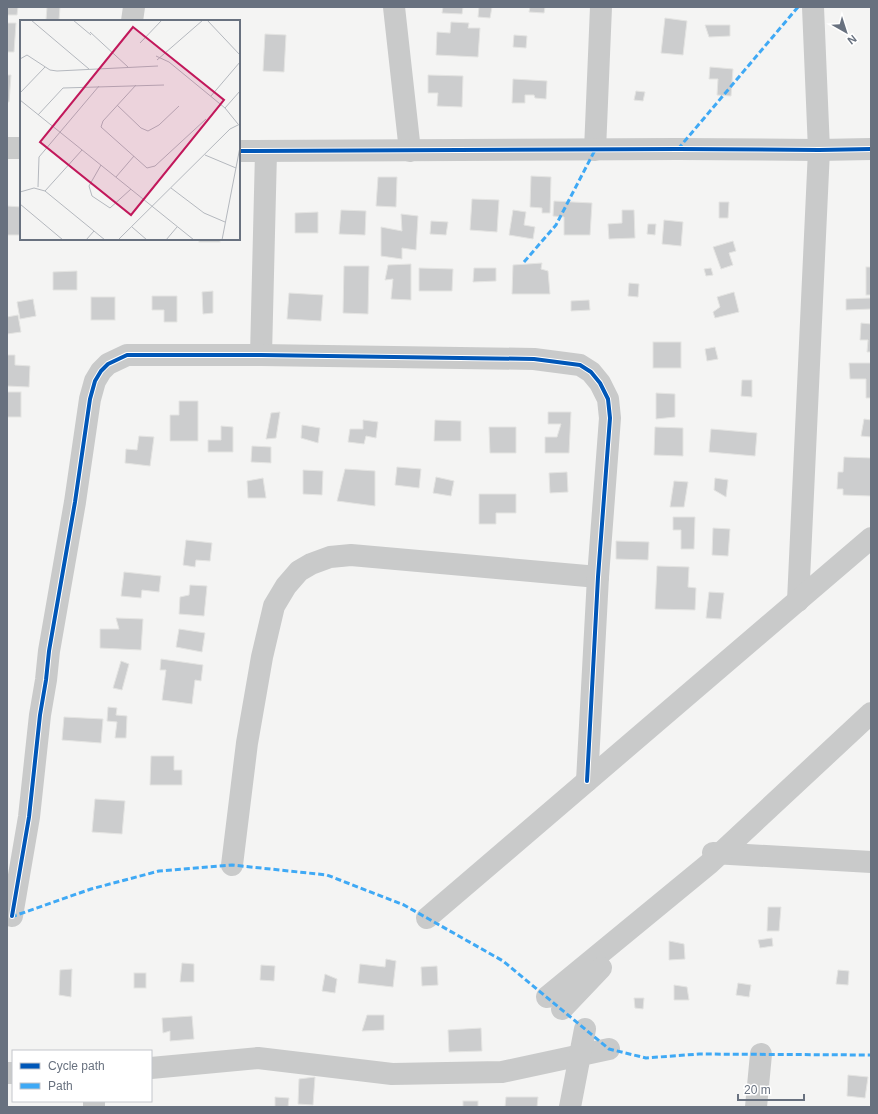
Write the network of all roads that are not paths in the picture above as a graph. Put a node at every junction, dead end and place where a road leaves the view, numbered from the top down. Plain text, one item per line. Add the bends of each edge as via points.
1 (134, 7) edge
2 (394, 7) edge
3 (601, 7) edge
4 (813, 7) edge
5 (132, 20) edge
6 (7, 148) edge
7 (20, 148) edge
8 (871, 149) edge
9 (410, 150) junction
10 (595, 150) junction
11 (819, 150) junction
12 (240, 151) edge
13 (266, 152) junction
14 (261, 355) junction
15 (871, 538) edge
16 (598, 577) junction
17 (798, 601) junction
18 (871, 713) edge
19 (587, 781) junction
20 (710, 863) junction
21 (871, 863) edge
22 (232, 865) dead end
23 (12, 916) dead end
24 (427, 918) dead end
25 (585, 1029) dead end
26 (609, 1049) dead end
27 (761, 1054) dead end
28 (152, 1068) edge
29 (570, 1107) edge
30 (756, 1107) edge

1 - 5 street
2 - 9 street
3 - 10 street
4 - 11 street
6 - 7 street
8 - 11 street
9 - 10 street
9 - 13 street
10 - 11 street
11 - 17 street
12 - 13 street
13 - 14 street
14 - 16 street via 534,359 580,365 592,372 608,399 610,418
14 - 23 street via 127,355 108,364 95,381 49,651 29,817
15 - 17 street
16 - 19 street
16 - 22 street via 351,555 330,557 299,571 274,606 262,657 247,744
17 - 19 street
18 - 20 street
19 - 24 street
20 - 21 street
20 - 21 street via 554,1003 713,852
25 - 29 street
26 - 28 street via 502,1072 392,1074 258,1058
27 - 30 street

